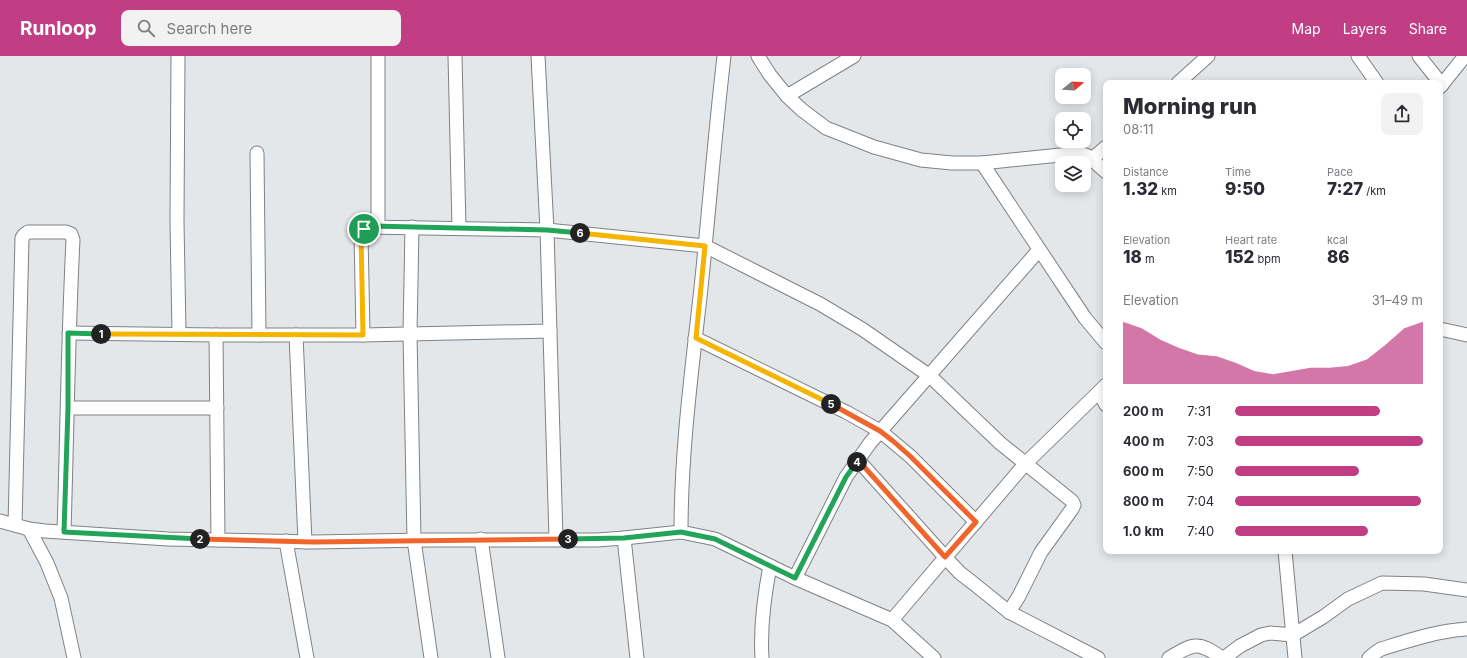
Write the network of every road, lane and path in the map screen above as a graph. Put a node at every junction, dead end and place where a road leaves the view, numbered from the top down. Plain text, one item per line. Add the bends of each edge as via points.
1 (178, 56) edge
2 (378, 56) edge
3 (456, 56) edge
4 (538, 56) edge
5 (724, 56) edge
6 (758, 56) edge
7 (854, 56) edge
8 (1208, 56) edge
9 (1358, 56) edge
10 (1419, 56) edge
11 (1465, 56) edge
12 (1181, 80) edge
13 (1375, 80) edge
14 (1437, 80) edge
15 (1443, 84) edge
16 (787, 96) junction
17 (1103, 150) edge
18 (257, 153) dead end
19 (1092, 159) junction
20 (982, 163) junction
21 (1103, 169) edge
22 (378, 226) junction
23 (412, 227) junction
24 (459, 228) junction
25 (547, 230) junction
26 (705, 246) junction
27 (1039, 250) junction
28 (1443, 330) edge
29 (550, 331) junction
30 (68, 333) junction
31 (179, 334) junction
32 (410, 334) junction
33 (216, 335) junction
34 (260, 335) junction
35 (296, 335) junction
36 (363, 335) junction
37 (1467, 335) edge
38 (696, 338) junction
39 (1103, 339) edge
40 (930, 376) junction
41 (1102, 389) edge
42 (68, 408) junction
43 (217, 408) junction
44 (880, 431) junction
45 (858, 460) junction
46 (1025, 464) junction
47 (0, 520) edge
48 (976, 522) junction
49 (15, 525) junction
50 (29, 529) junction
51 (64, 532) junction
52 (681, 532) junction
53 (624, 538) junction
54 (481, 539) junction
55 (556, 539) junction
56 (218, 540) junction
57 (414, 540) junction
58 (286, 541) junction
59 (304, 542) junction
60 (1285, 554) edge
61 (945, 557) junction
62 (770, 566) junction
63 (795, 578) junction
64 (1467, 590) edge
65 (1009, 612) junction
66 (892, 620) junction
67 (1467, 629) edge
68 (1292, 635) junction
69 (74, 658) edge
70 (307, 658) edge
71 (431, 658) edge
72 (498, 658) edge
73 (637, 658) edge
74 (762, 658) edge
75 (934, 658) edge
76 (1098, 658) edge
77 (1169, 658) edge
78 (1222, 658) edge
79 (1295, 658) edge
80 (1369, 658) edge

1 - 31 street
2 - 22 street
3 - 24 street
4 - 25 street
5 - 26 street
6 - 16 street
7 - 16 street
8 - 12 street
9 - 13 street
10 - 14 street
11 - 15 street
16 - 20 street via 826,128 874,147 921,160
17 - 19 street
18 - 34 street
19 - 20 street via 1084,154 1074,153
19 - 21 street
20 - 27 street
22 - 23 street
22 - 36 street via 367,227 361,233
23 - 24 street
23 - 32 street
24 - 25 street
25 - 26 street
25 - 29 street
26 - 38 street
26 - 40 street via 820,304 862,329
27 - 39 street via 1085,318
27 - 40 street
28 - 37 street
29 - 32 street
29 - 55 street
30 - 31 street
30 - 42 street
30 - 49 street via 72,236 70,232 26,233 22,238
31 - 33 street
32 - 36 street
32 - 57 street
33 - 34 street
33 - 43 street
34 - 35 street
35 - 36 street
35 - 59 street
38 - 44 street
38 - 52 street via 687,415
40 - 44 street
40 - 46 street
41 - 46 street
42 - 43 street
42 - 51 street
43 - 56 street
44 - 45 street
44 - 48 street via 910,456
45 - 61 street
45 - 63 street via 846,477
46 - 48 street
46 - 65 street via 1074,504 1063,524 1041,552
47 - 49 street
48 - 61 street
49 - 50 street
50 - 51 street
50 - 69 street via 47,562 61,598
51 - 56 street
52 - 53 street
52 - 62 street via 715,539
53 - 55 street
53 - 73 street
54 - 55 street
54 - 57 street
54 - 72 street
56 - 58 street
57 - 59 street
57 - 71 street
58 - 59 street
58 - 70 street
60 - 68 street
61 - 65 street via 960,573
61 - 66 street
62 - 63 street
62 - 74 street via 762,622
63 - 66 street
64 - 68 street via 1424,584 1382,583 1348,599
65 - 76 street
66 - 75 street
67 - 80 street via 1427,635 1375,652
68 - 78 street via 1262,635
68 - 79 street
77 - 78 street via 1186,648 1202,646

